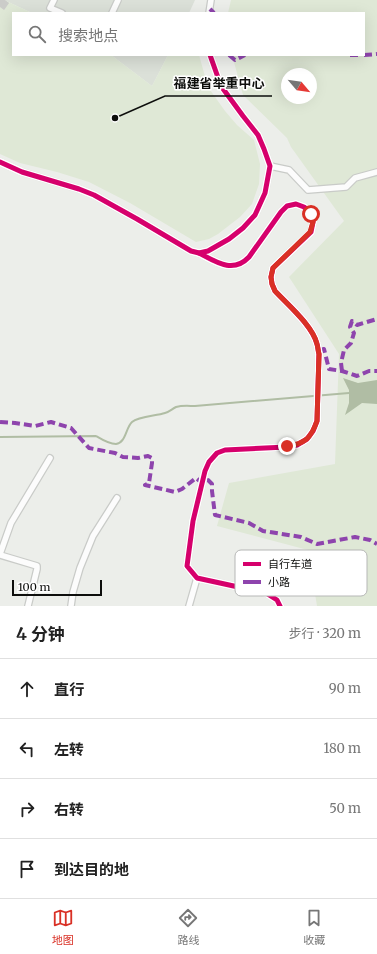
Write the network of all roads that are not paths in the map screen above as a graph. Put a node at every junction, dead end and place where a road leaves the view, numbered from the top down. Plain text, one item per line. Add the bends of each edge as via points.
1 (54, 0) edge
2 (118, 0) edge
3 (211, 0) edge
4 (60, 12) edge
5 (112, 12) edge
6 (209, 12) edge
7 (210, 56) edge
8 (0, 162) edge
9 (270, 166) junction
10 (377, 172) edge
11 (199, 253) junction
12 (50, 458) dead end
13 (117, 498) dead end
14 (0, 554) edge
15 (197, 578) junction
16 (235, 586) edge
17 (271, 596) edge
18 (28, 606) edge
19 (71, 606) edge
20 (188, 606) edge
21 (280, 606) edge

1 - 4 street via 50,8
2 - 5 street
3 - 6 street
7 - 9 street via 221,86 258,134
8 - 11 street via 22,172 94,194 191,251
9 - 10 street via 289,170 308,190 346,186 355,178
9 - 11 street via 265,193 255,214 243,228 228,239 208,251
11 - 15 street via 228,266 245,262 287,206 296,204 304,207 311,214 313,222 310,232 273,268 271,277 275,291 312,333 319,354 317,421 307,439 297,445 225,450 217,453 209,462 193,521 188,566
12 - 14 street via 11,523
13 - 19 street via 93,536 80,568
14 - 18 street via 37,566
15 - 16 street
15 - 20 street
17 - 21 street

